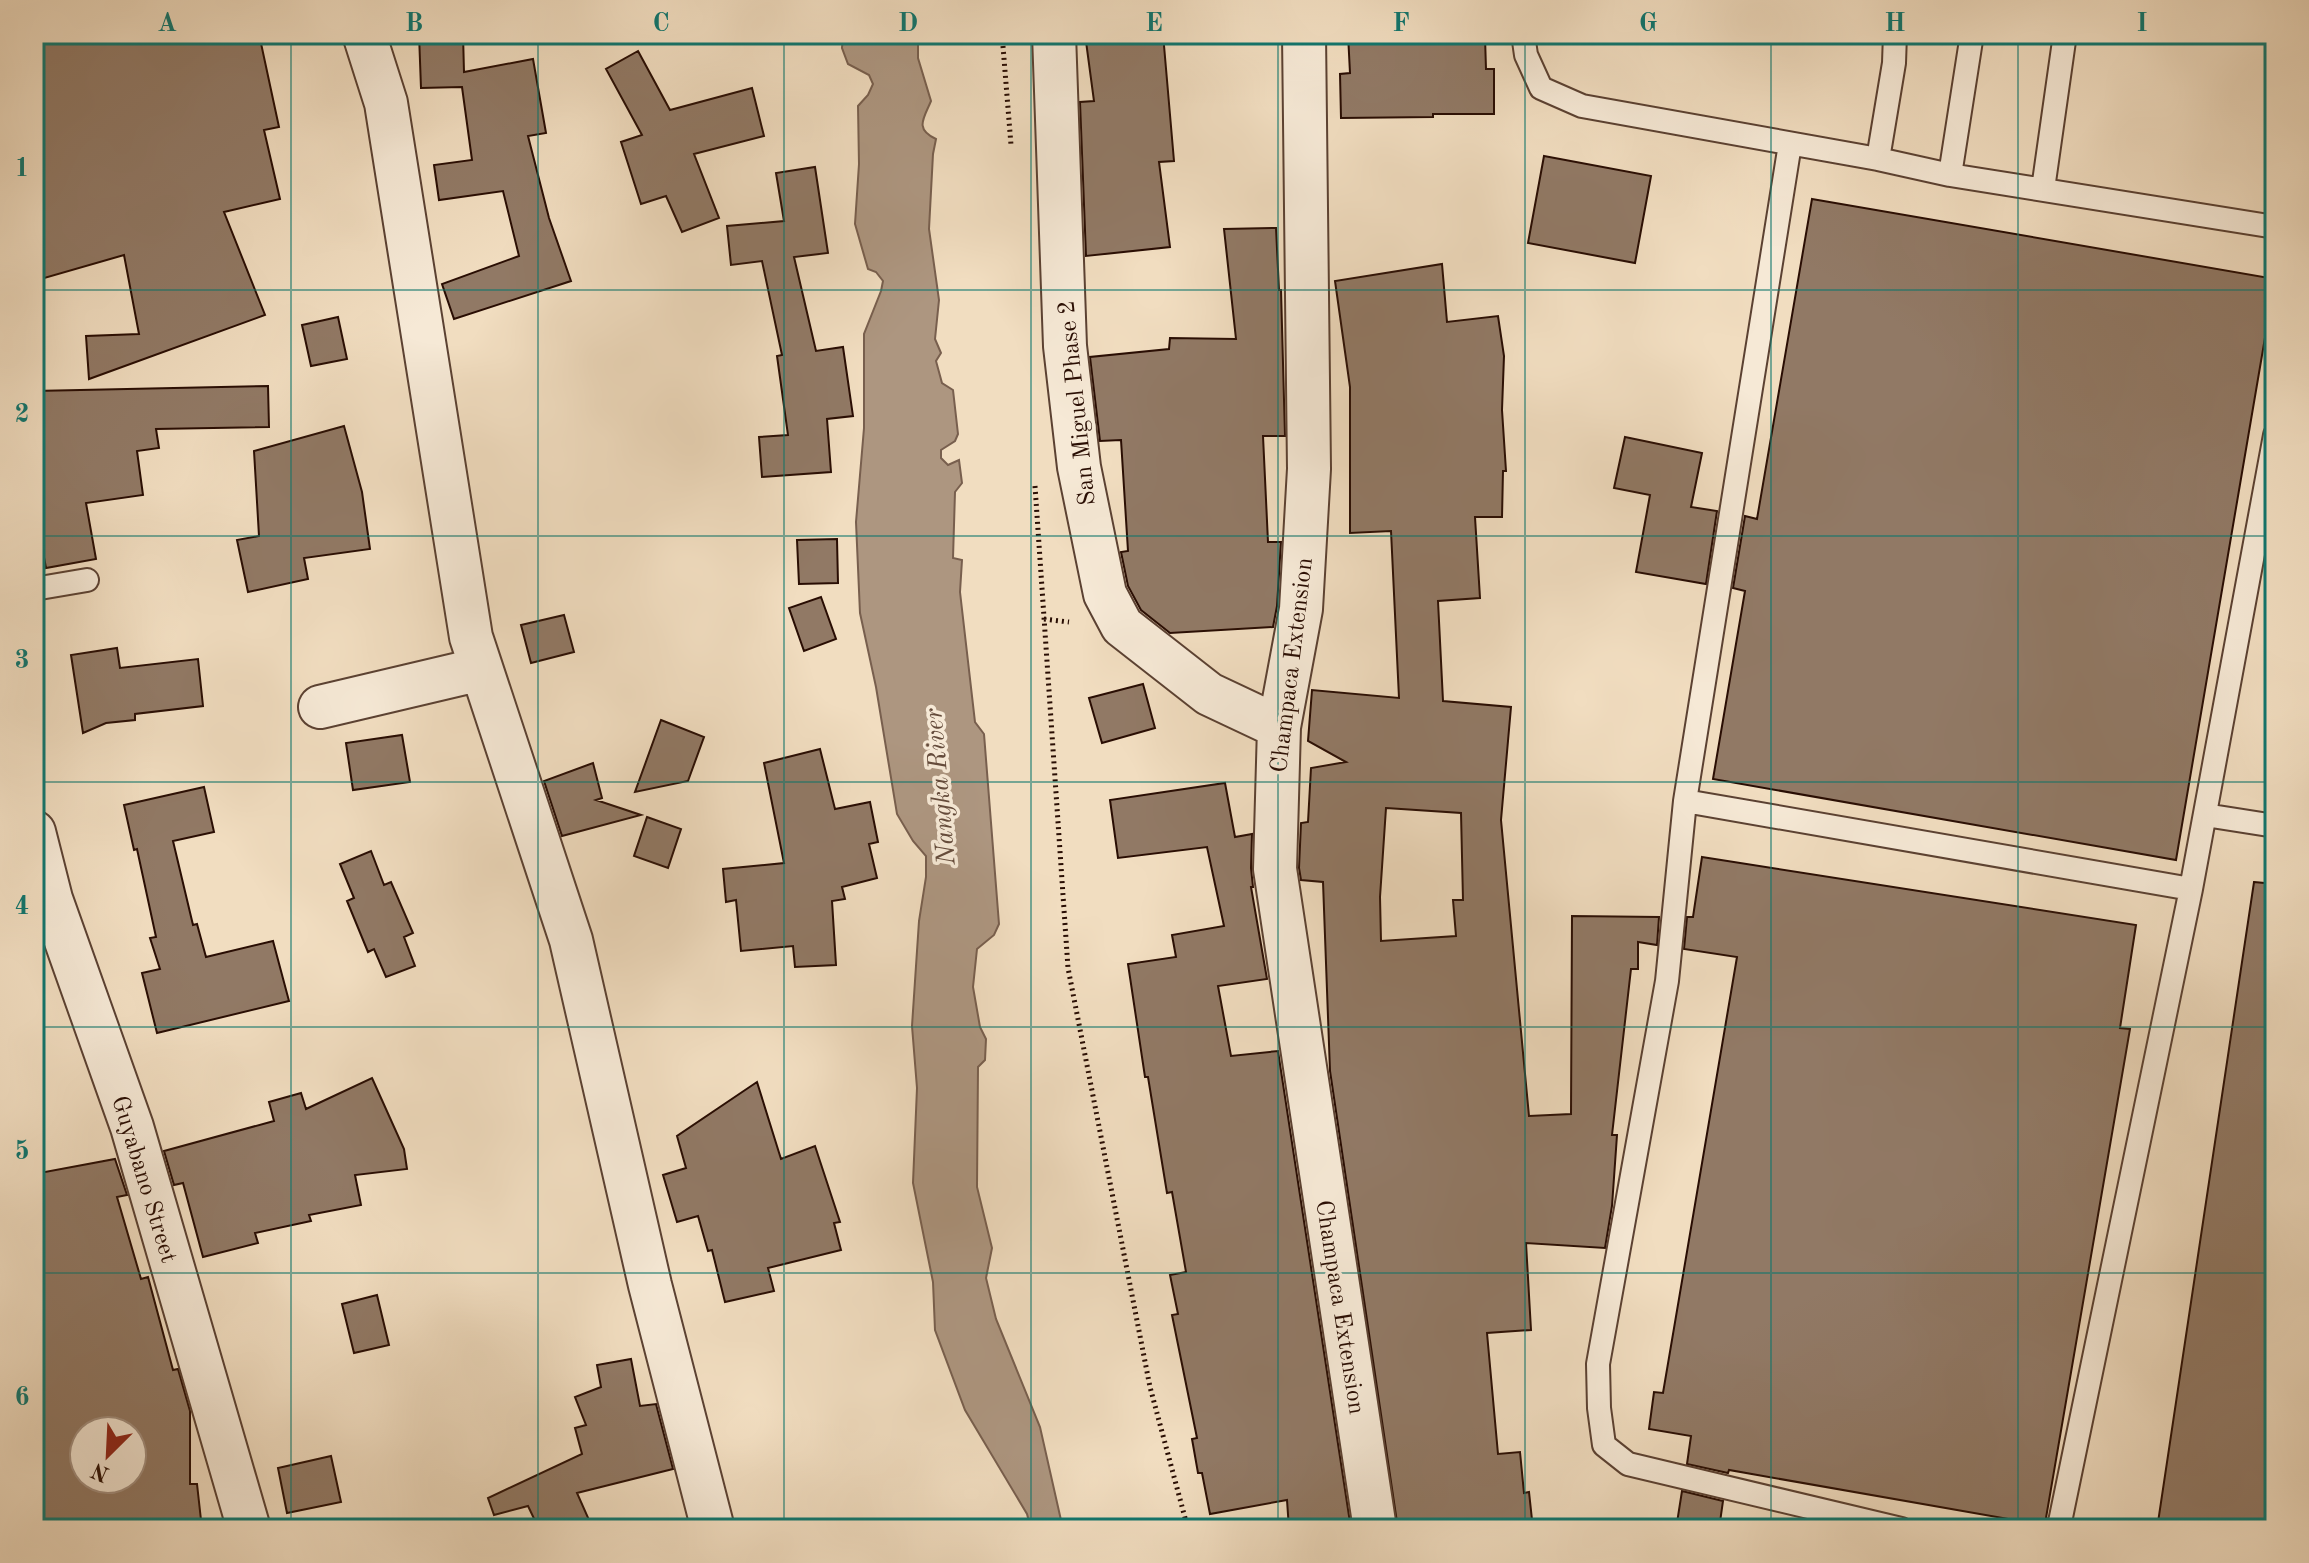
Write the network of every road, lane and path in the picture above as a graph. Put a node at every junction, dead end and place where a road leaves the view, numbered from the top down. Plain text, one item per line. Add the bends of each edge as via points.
1 (364, 34) edge
2 (1002, 34) edge
3 (1054, 34) edge
4 (1304, 34) edge
5 (1523, 34) edge
6 (1895, 34) edge
7 (1972, 34) edge
8 (2065, 34) edge
9 (1790, 144) junction
10 (1012, 159) dead end
11 (1878, 159) junction
12 (1950, 175) junction
13 (2043, 189) junction
14 (2275, 227) edge
15 (2275, 435) edge
16 (1035, 476) dead end
17 (87, 580) dead end
18 (34, 589) edge
19 (481, 669) junction
20 (320, 707) dead end
21 (1279, 727) junction
22 (1685, 801) junction
23 (2205, 815) junction
24 (2275, 826) edge
25 (34, 832) edge
26 (2191, 889) junction
27 (43, 909) edge
28 (702, 1525) edge
29 (249, 1529) edge
30 (1188, 1529) edge
31 (1375, 1529) edge
32 (1901, 1529) edge
33 (2055, 1529) edge

1 - 19 street via 386,103 471,637
2 - 10 path
3 - 21 street, San Miguel Phase 2 via 1065,346 1079,467 1105,594 1122,626 1209,694
4 - 21 street, Champaca Extension via 1309,469 1301,609
5 - 9 lane via 1541,88 1582,106
6 - 11 lane
7 - 12 lane
8 - 13 lane
9 - 11 lane
9 - 22 lane
11 - 12 lane
12 - 13 lane
13 - 14 lane
15 - 23 lane
16 - 30 path via 1068,968 1150,1387
17 - 18 lane
19 - 20 street
19 - 28 street via 571,940
21 - 31 street, Champaca Extension via 1275,869
22 - 26 lane
22 - 32 lane via 1667,981 1598,1364 1604,1445 1628,1464
23 - 24 lane
23 - 26 lane
25 - 27 street, Guyabano Street
26 - 33 lane
27 - 29 street, Guyabano Street via 132,1127

